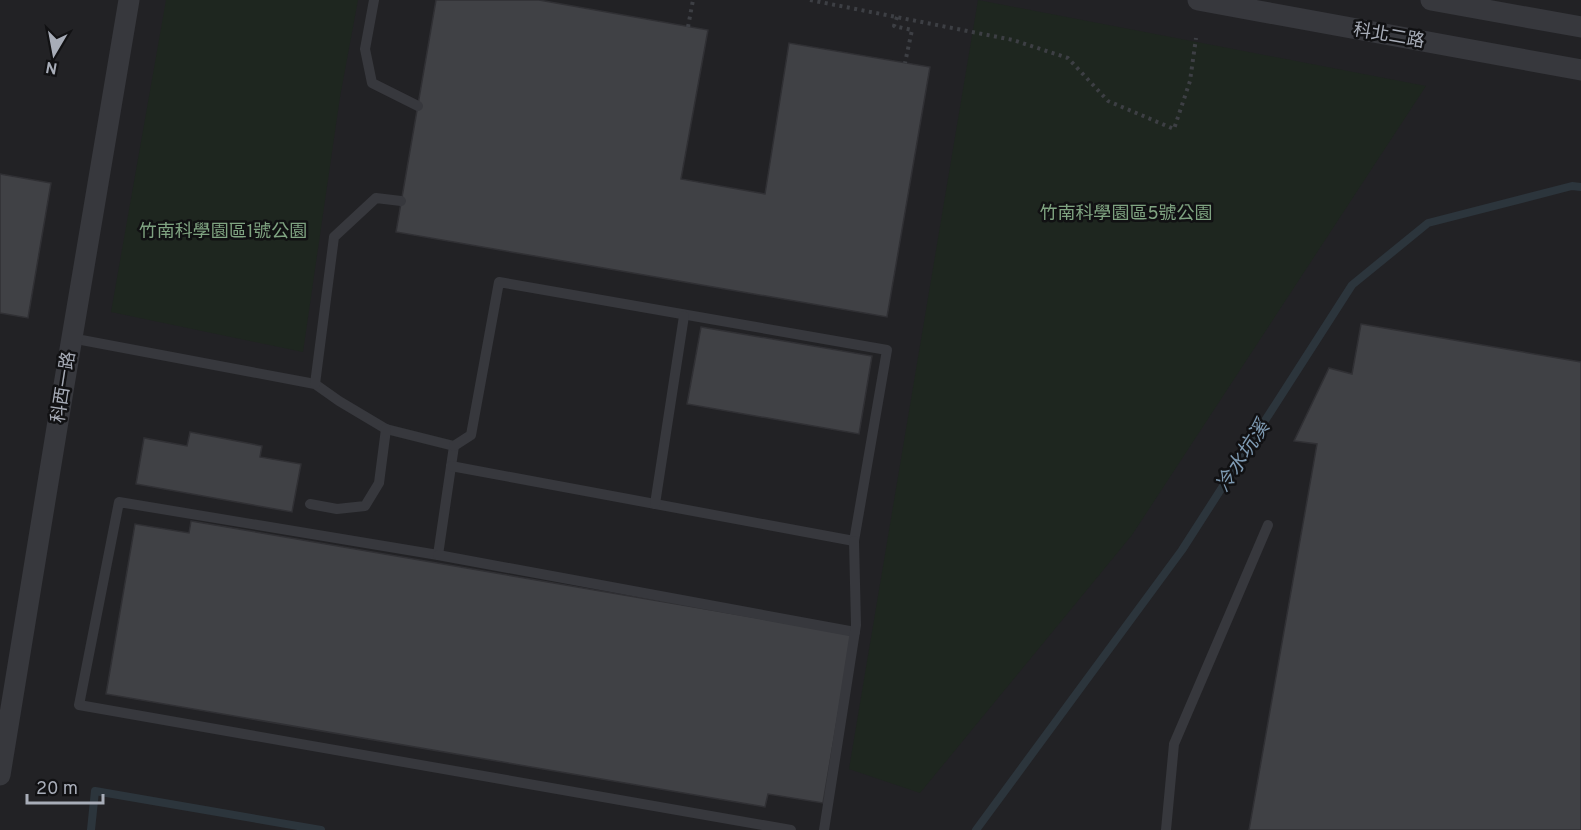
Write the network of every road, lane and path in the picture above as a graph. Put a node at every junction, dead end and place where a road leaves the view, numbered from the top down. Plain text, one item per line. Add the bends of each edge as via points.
1 (129, 0) edge
2 (374, 0) edge
3 (693, 0) edge
4 (810, 0) edge
5 (1198, 0) edge
6 (1431, 0) edge
7 (897, 17) junction
8 (688, 27) dead end
9 (1581, 27) edge
10 (1196, 38) dead end
11 (905, 63) dead end
12 (1581, 70) edge
13 (418, 106) dead end
14 (401, 201) dead end
15 (684, 316) junction
16 (71, 338) junction
17 (315, 384) junction
18 (386, 429) junction
19 (454, 446) junction
20 (451, 466) junction
21 (310, 504) dead end
22 (655, 504) junction
23 (1268, 525) dead end
24 (854, 541) junction
25 (438, 555) junction
26 (855, 632) junction
27 (0, 775) edge
28 (791, 830) edge
29 (824, 830) edge
30 (1166, 830) edge

1 - 16 street, 科西一路
2 - 13 lane via 365,50 372,83
3 - 8 path
4 - 7 path
5 - 12 street, 科北二路
6 - 9 street
7 - 10 path via 1013,40 1068,58 1108,101 1174,129 1190,81
7 - 11 path via 894,26 912,30
14 - 17 lane via 376,198 334,237
15 - 19 lane via 499,282 471,435
15 - 22 lane
15 - 24 lane via 887,350
16 - 17 lane
16 - 27 street, 科西一路
17 - 18 lane
18 - 19 lane
18 - 21 lane via 379,483 365,506 337,509
19 - 20 lane
20 - 22 lane
20 - 25 lane
22 - 24 lane
23 - 30 lane via 1174,744
24 - 26 lane
25 - 26 lane
25 - 28 lane via 119,502 79,705
26 - 29 lane

